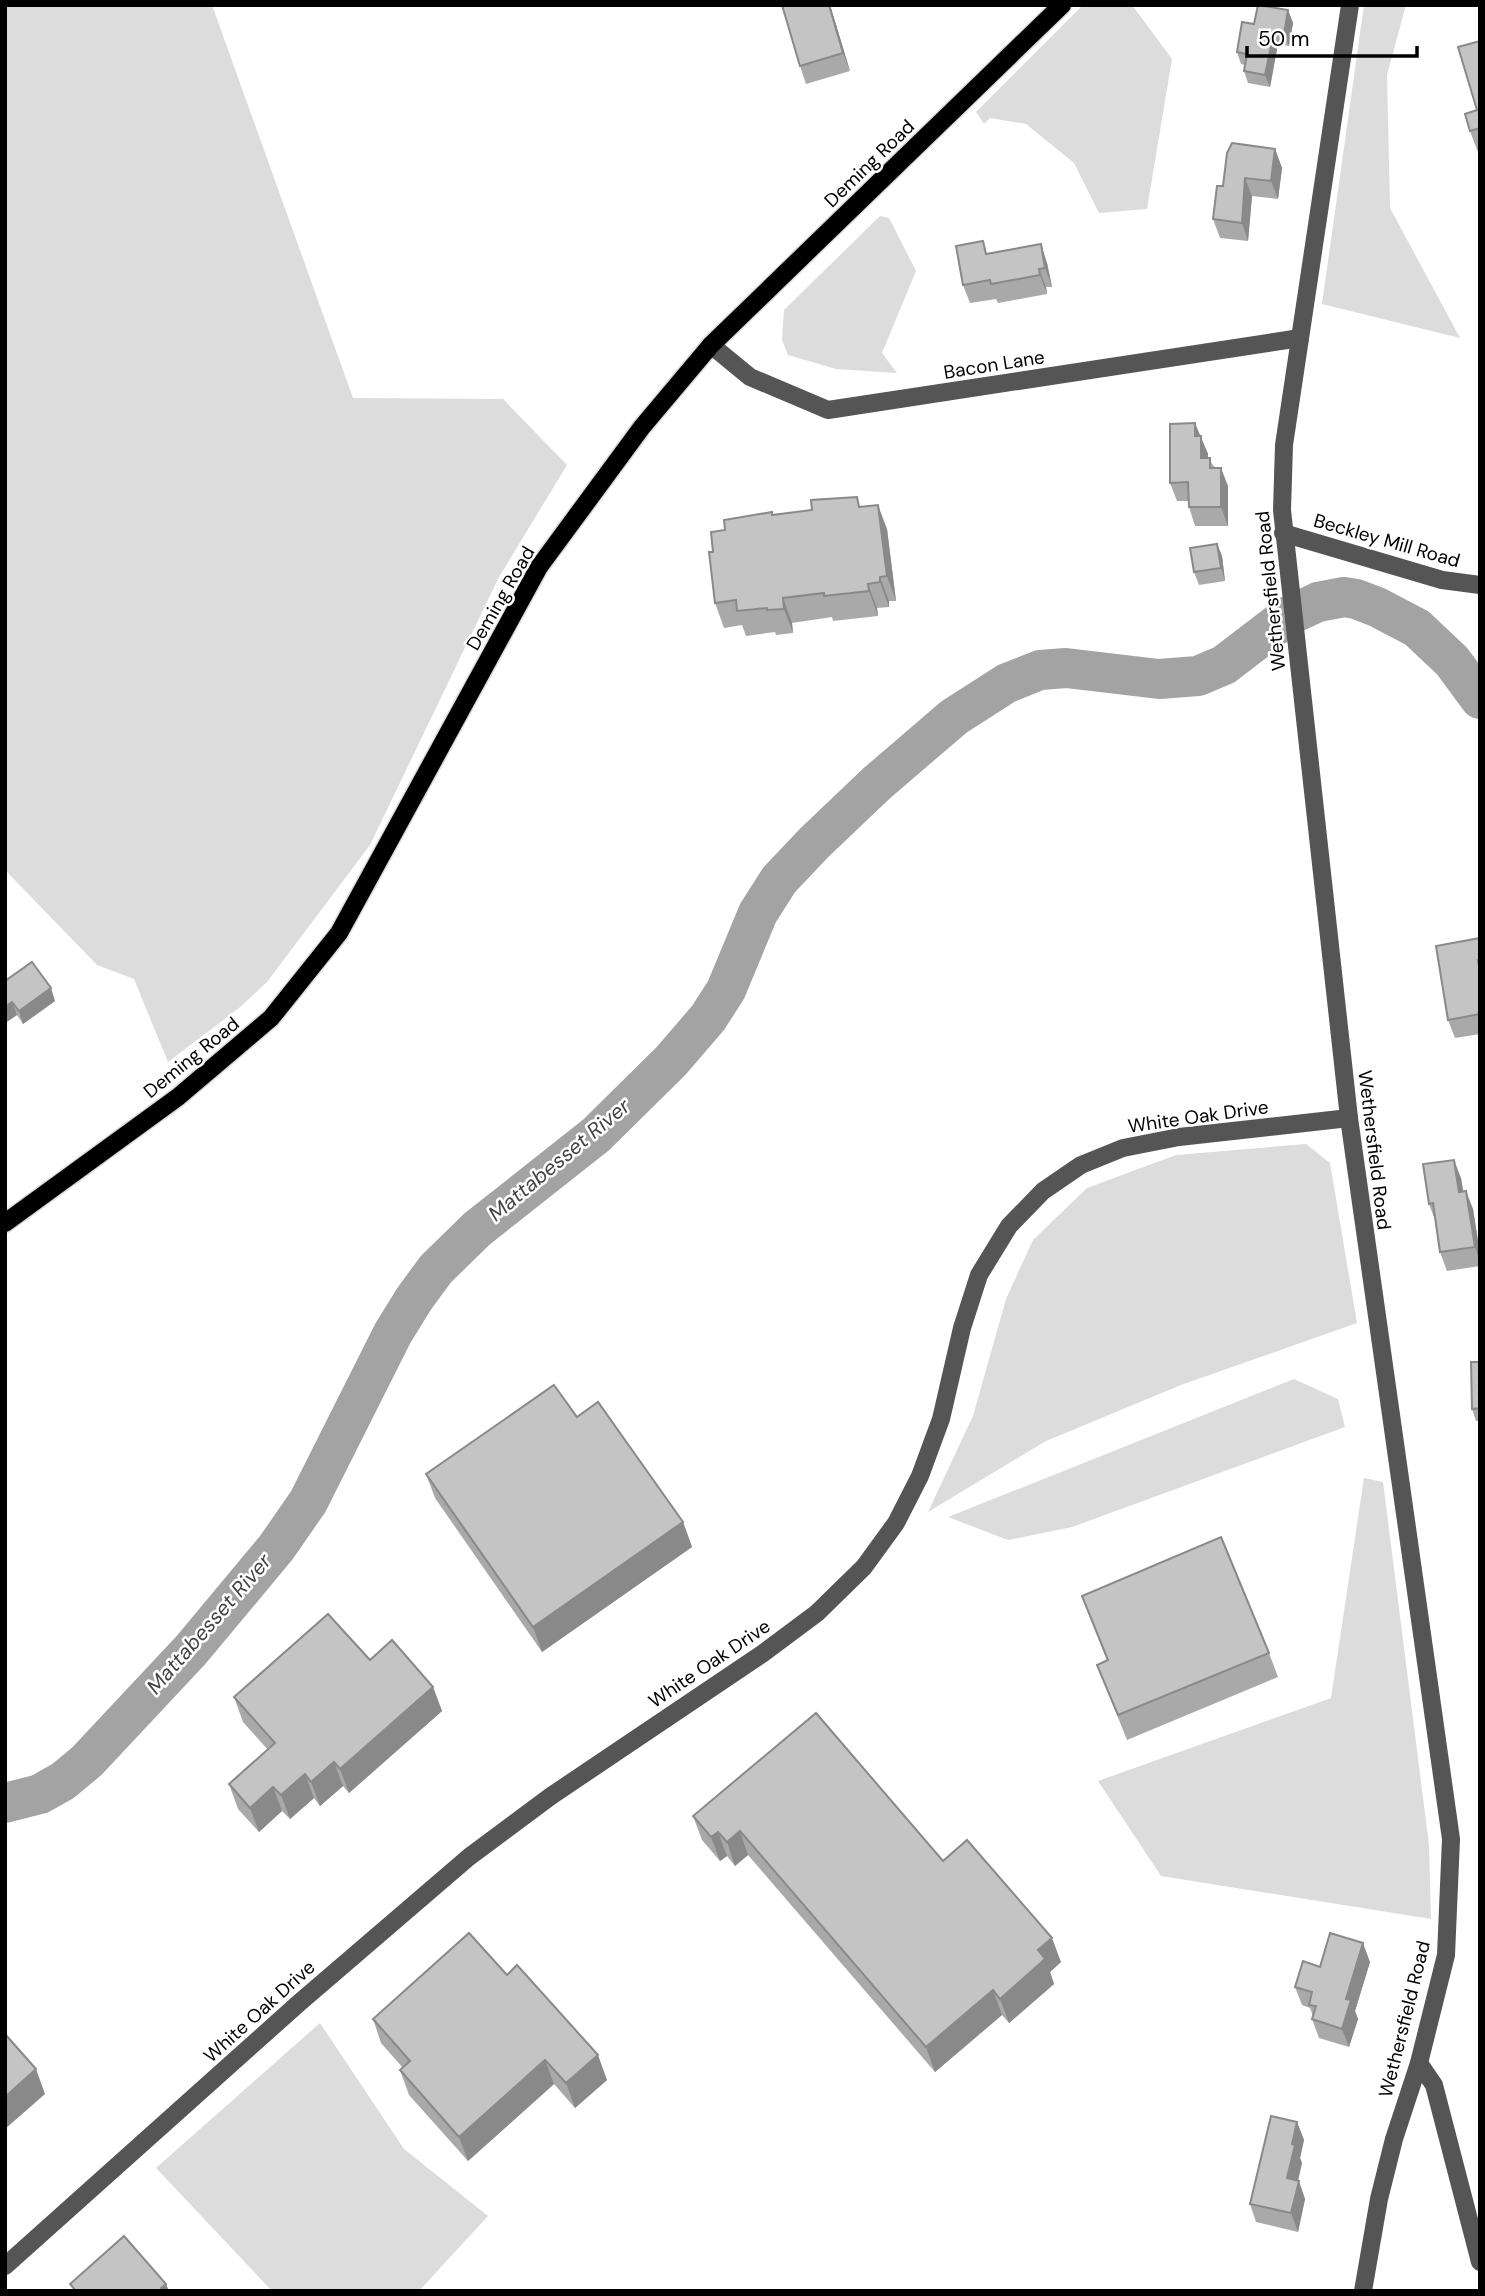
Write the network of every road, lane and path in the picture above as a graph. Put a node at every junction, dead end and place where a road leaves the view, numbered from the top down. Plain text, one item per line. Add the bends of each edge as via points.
1 (1062, 5) edge
2 (1350, 5) edge
3 (1300, 338) junction
4 (711, 345) junction
5 (1283, 533) junction
6 (1480, 585) edge
7 (1349, 1118) junction
8 (5, 1223) edge
9 (1419, 2063) junction
10 (1480, 2262) edge
11 (5, 2266) edge
12 (1363, 2291) edge

1 - 4 main road, Deming Road
2 - 3 street, Wethersfield Road
3 - 4 street, Bacon Lane via 828,410 750,377
3 - 5 street, Wethersfield Road via 1283,445
4 - 8 main road, Deming Road via 642,427 539,567 339,933 271,1018 178,1097
5 - 6 street, Beckley Mill Road via 1442,580
5 - 7 street, Wethersfield Road
7 - 9 street, Wethersfield Road via 1451,1839 1446,1955
7 - 11 street, White Oak Drive via 1179,1137 1123,1149 1081,1165 1043,1191 1009,1226 979,1275 942,1419 920,1476 896,1523 864,1567 806,1622 469,1857
9 - 10 street via 1434,2085
9 - 12 street, Wethersfield Road via 1378,2199

